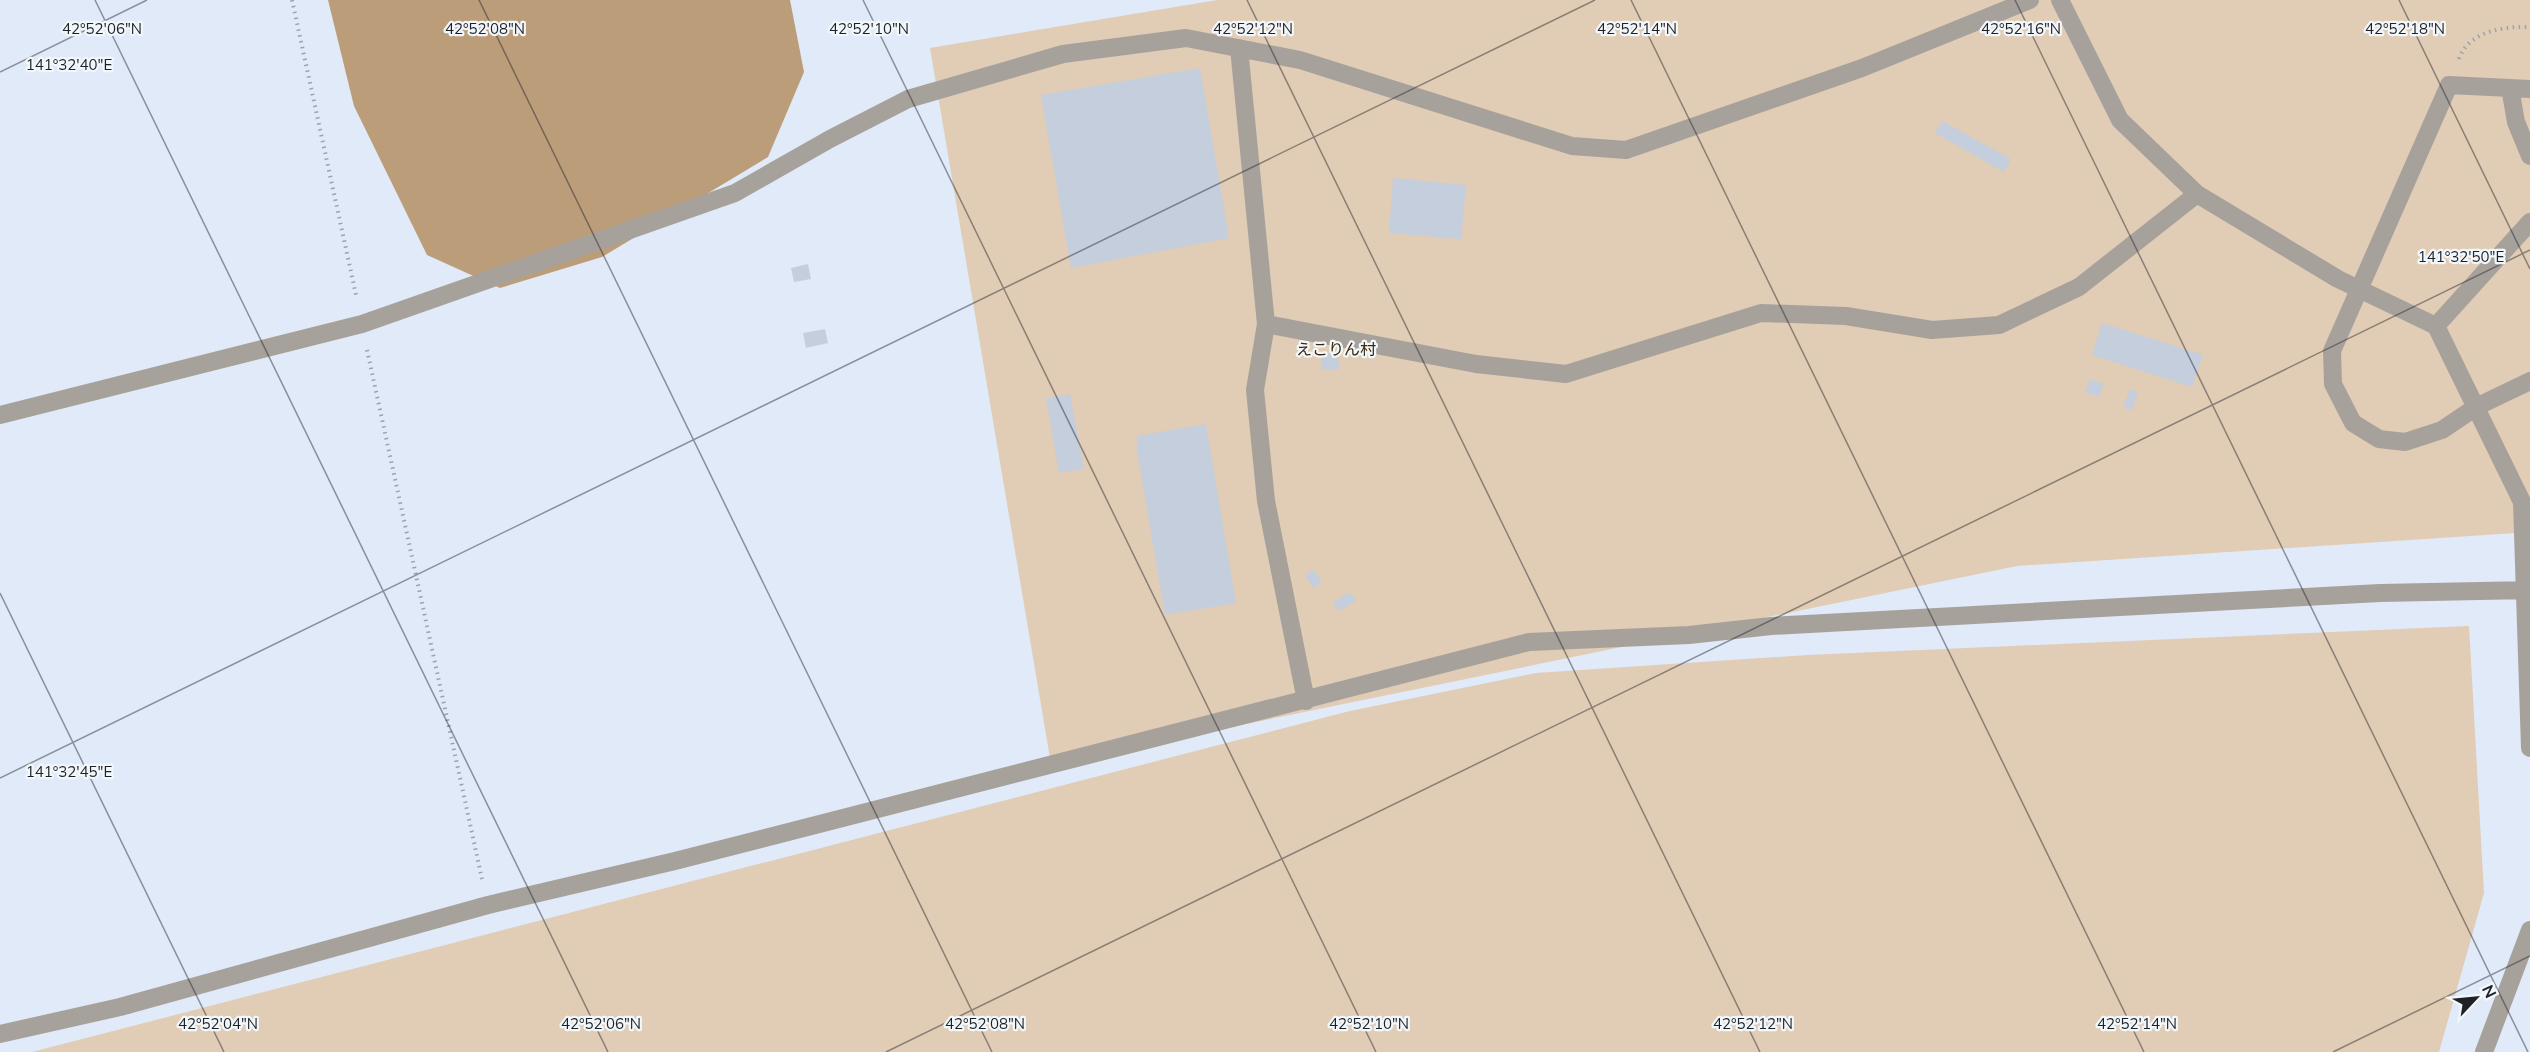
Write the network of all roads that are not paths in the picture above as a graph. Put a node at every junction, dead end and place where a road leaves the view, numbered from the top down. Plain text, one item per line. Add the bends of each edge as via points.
1 (2030, 0) edge
2 (2060, 0) edge
3 (1239, 48) junction
4 (2510, 88) junction
5 (2530, 89) edge
6 (2530, 156) edge
7 (2197, 194) junction
8 (2530, 222) edge
9 (2359, 288) junction
10 (1266, 324) junction
11 (2436, 326) junction
12 (2530, 381) edge
13 (2476, 407) junction
14 (0, 415) edge
15 (2527, 590) edge
16 (1306, 700) junction
17 (2530, 748) edge
18 (2530, 930) edge
19 (0, 1034) edge
20 (2484, 1052) edge

1 - 3 street via 1862,68 1626,150 1572,146 1300,60
2 - 7 street via 2120,120
3 - 10 street
3 - 14 street via 1186,38 1063,54 908,99 735,193 362,324
4 - 5 street
4 - 6 street via 2516,122
4 - 9 street via 2449,85
7 - 9 street
7 - 10 street via 2079,287 1999,325 1932,330 1846,316 1761,313 1566,374 1476,364
8 - 11 street
9 - 11 street
9 - 13 street via 2332,351 2333,384 2353,423 2379,440 2405,442 2442,430
10 - 16 street via 1255,390 1266,501
11 - 13 street
12 - 13 street
13 - 15 street via 2522,502
15 - 16 street via 2356,594 1529,642
15 - 17 street
16 - 19 street via 488,905 120,1007
18 - 20 street

